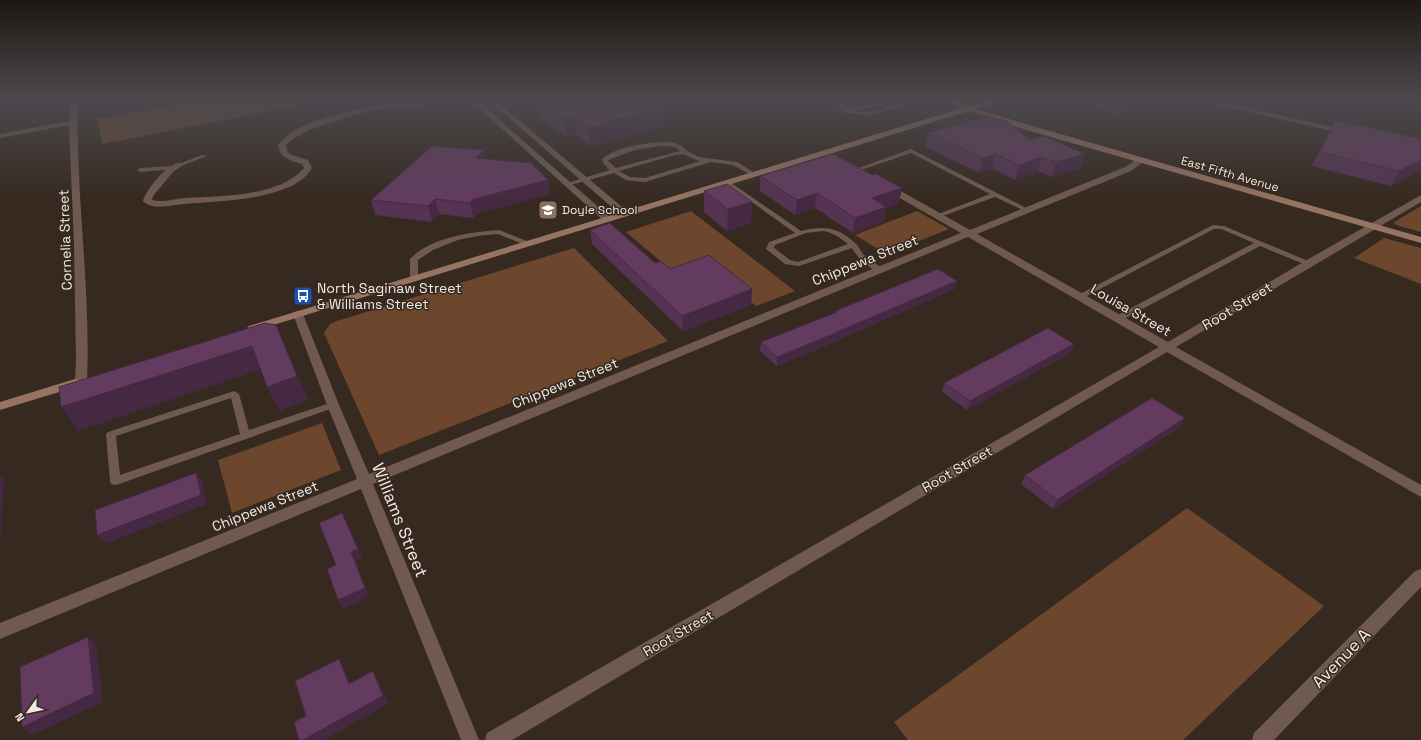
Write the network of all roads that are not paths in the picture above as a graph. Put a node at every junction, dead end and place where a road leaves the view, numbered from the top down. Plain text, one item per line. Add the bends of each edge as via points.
1 (23, 133) edge
2 (43, 133) edge
3 (74, 133) edge
4 (299, 133) edge
5 (511, 133) edge
6 (529, 133) edge
7 (888, 133) edge
8 (1045, 133) edge
9 (0, 136) edge
10 (0, 143) edge
11 (827, 151) junction
12 (685, 152) junction
13 (204, 156) dead end
14 (712, 160) junction
15 (1140, 161) junction
16 (848, 165) junction
17 (175, 167) junction
18 (140, 170) dead end
19 (615, 170) junction
20 (753, 174) junction
21 (584, 179) junction
22 (727, 182) junction
23 (567, 184) junction
24 (996, 194) junction
25 (1421, 198) edge
26 (1027, 210) junction
27 (625, 214) junction
28 (938, 216) junction
29 (607, 219) junction
30 (1372, 226) junction
31 (801, 234) junction
32 (970, 235) junction
33 (1421, 240) edge
34 (1260, 243) junction
35 (528, 244) junction
36 (853, 245) junction
37 (1309, 263) junction
38 (880, 270) junction
39 (414, 278) junction
40 (1078, 297) junction
41 (298, 314) junction
42 (1117, 319) junction
43 (243, 331) edge
44 (1167, 348) junction
45 (85, 380) joint
46 (333, 405) junction
47 (0, 406) edge
48 (246, 436) junction
49 (365, 481) junction
50 (1421, 492) edge
51 (1421, 576) edge
52 (0, 631) edge
53 (470, 740) edge
54 (494, 740) edge
55 (1261, 740) edge

1 - 9 street
2 - 10 street
3 - 45 street, Cornelia Street via 82,360
4 - 17 street via 285,140 283,152 289,157 305,162 308,168 297,179 277,188 228,198 148,202 148,195
5 - 23 street
6 - 21 street
7 - 11 main road
8 - 15 main road, East Fifth Avenue
11 - 16 street, Louisa Street
11 - 20 main road
12 - 14 lane via 698,158
12 - 19 lane
12 - 19 lane via 684,148 677,144 655,144 610,156 606,163
13 - 17 lane
14 - 19 lane via 645,180 634,181 625,178
14 - 20 lane via 735,163
15 - 26 street, Chippewa Street via 1128,169
15 - 30 main road, East Fifth Avenue
16 - 24 lane via 911,151
16 - 28 street, Louisa Street
17 - 18 lane
19 - 21 lane
20 - 22 main road
21 - 23 lane
21 - 27 street
22 - 27 main road
22 - 31 lane
23 - 29 street
24 - 26 lane
24 - 28 lane
25 - 30 street, Root Street
26 - 32 street, Chippewa Street
27 - 29 main road
28 - 32 street, Louisa Street
29 - 35 main road
30 - 33 main road, East Fifth Avenue
30 - 37 street, Root Street
31 - 36 lane via 823,228 833,230
31 - 36 lane via 772,244 770,249 788,262 799,264
32 - 38 street, Chippewa Street
32 - 40 street, Louisa Street
34 - 37 lane
34 - 40 lane via 1222,227 1213,227
34 - 42 lane
35 - 39 main road
35 - 39 lane via 499,232 456,238 430,248 414,259
36 - 38 lane via 861,256
37 - 44 street, Root Street
38 - 49 street, Chippewa Street
39 - 41 main road
40 - 42 street, Louisa Street
41 - 43 main road
41 - 46 street, Williams Street
42 - 44 street, Louisa Street
44 - 50 street, Louisa Street
44 - 54 street, Root Street
45 - 47 main road
46 - 48 lane
46 - 49 street, Williams Street
48 - 48 lane via 183,458 115,481 111,434 234,394
49 - 52 street, Chippewa Street
49 - 53 street, Williams Street
51 - 55 street, Avenue A

